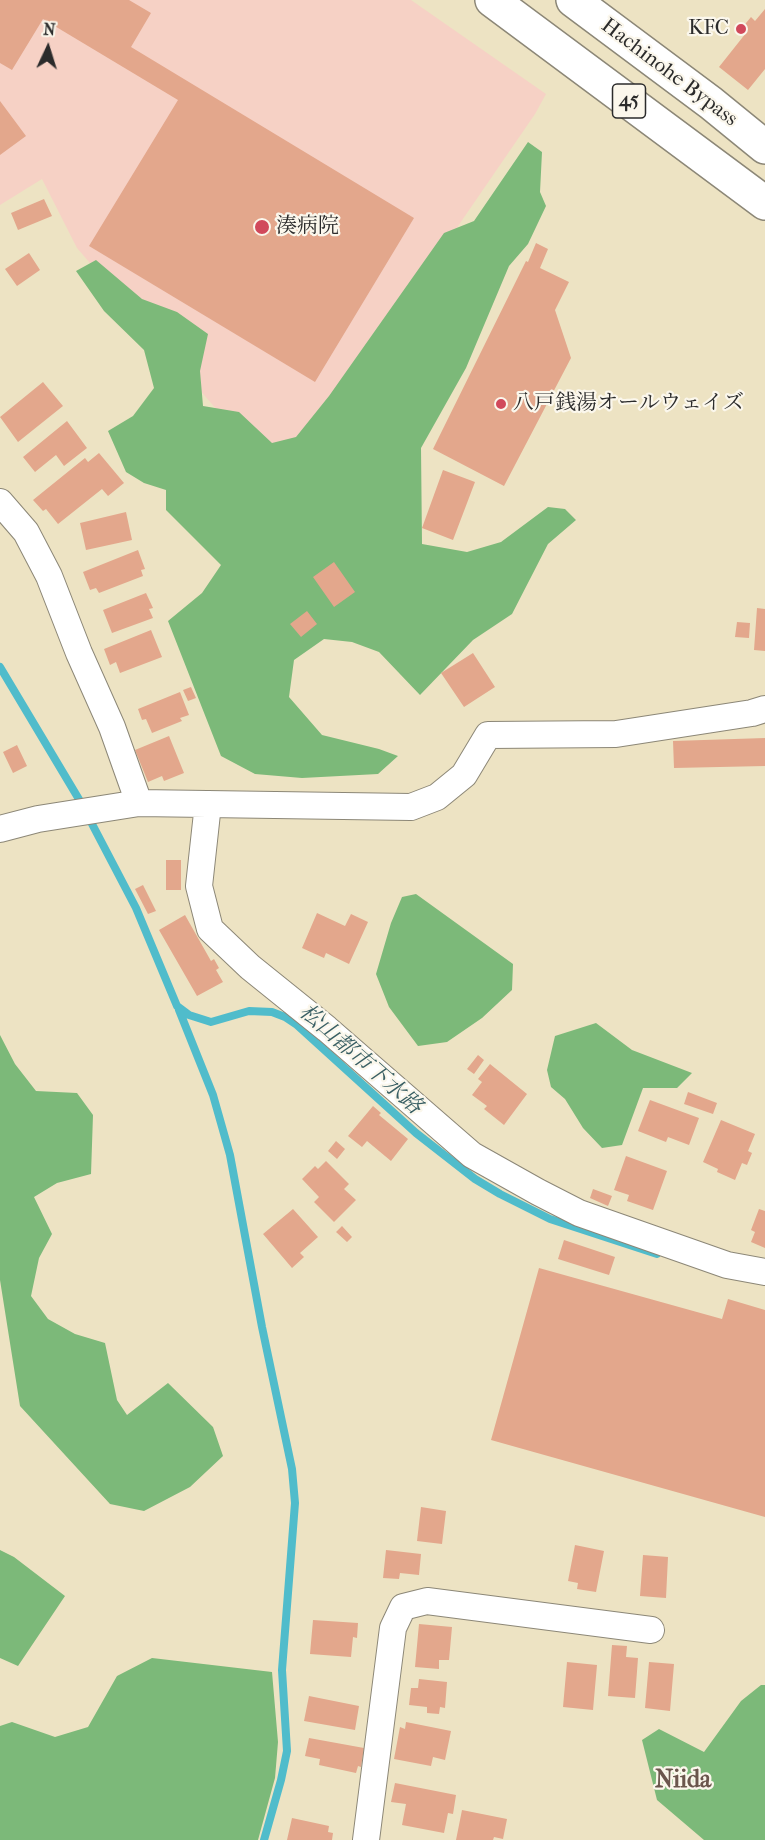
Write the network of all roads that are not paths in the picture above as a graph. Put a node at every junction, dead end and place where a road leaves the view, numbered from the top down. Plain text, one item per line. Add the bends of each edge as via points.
1 (492, 0) edge
2 (573, 0) edge
3 (765, 147) edge
4 (765, 203) edge
5 (0, 501) edge
6 (765, 709) edge
7 (139, 803) junction
8 (207, 804) junction
9 (0, 829) edge
10 (765, 1272) edge
11 (651, 1630) dead end
12 (366, 1840) edge

1 - 4 highway, 45
2 - 3 highway, Hachinohe Bypass / 45
5 - 7 street via 26,532 49,576
6 - 8 street via 616,734 488,735 464,775 437,796 411,807
7 - 8 street
7 - 9 street
8 - 10 street via 199,886 210,929 250,968 472,1155 579,1213 727,1265
11 - 12 street via 427,1601 403,1607 393,1628

